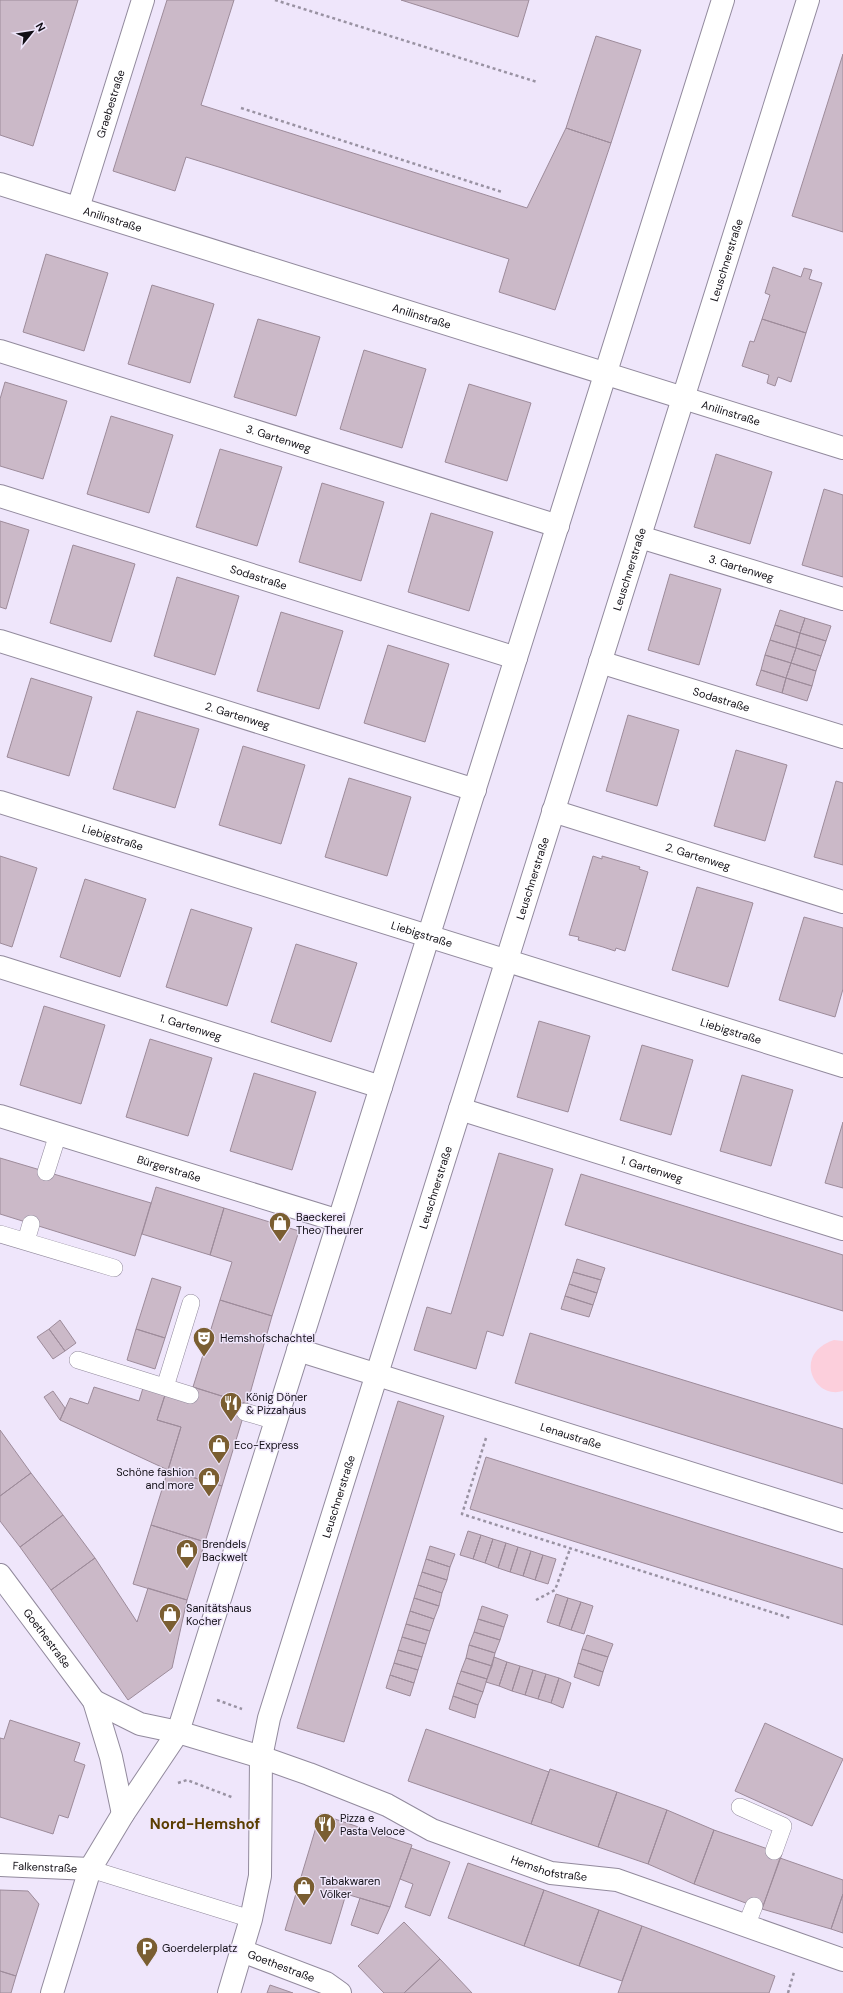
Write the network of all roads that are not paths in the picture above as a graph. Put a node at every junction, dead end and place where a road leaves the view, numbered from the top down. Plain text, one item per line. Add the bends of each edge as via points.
1 (143, 0) edge
2 (723, 0) edge
3 (808, 0) edge
4 (0, 184) edge
5 (78, 208) junction
6 (0, 351) edge
7 (606, 374) junction
8 (683, 398) junction
9 (843, 448) edge
10 (0, 496) edge
11 (558, 526) junction
12 (640, 537) junction
13 (843, 599) edge
14 (0, 641) edge
15 (516, 658) junction
16 (600, 662) junction
17 (843, 737) edge
18 (475, 790) junction
19 (0, 802) edge
20 (553, 811) junction
21 (843, 902) edge
22 (429, 937) junction
23 (506, 961) junction
24 (0, 967) edge
25 (843, 1066) edge
26 (382, 1087) junction
27 (460, 1110) junction
28 (0, 1116) edge
29 (58, 1134) junction
30 (46, 1172) dead end
31 (339, 1221) junction
32 (31, 1224) dead end
33 (843, 1229) edge
34 (0, 1234) edge
35 (26, 1241) junction
36 (114, 1268) dead end
37 (191, 1303) dead end
38 (298, 1350) junction
39 (78, 1360) dead end
40 (377, 1375) junction
41 (165, 1387) junction
42 (190, 1395) dead end
43 (245, 1412) dead end
44 (276, 1421) junction
45 (843, 1521) edge
46 (0, 1575) edge
47 (94, 1701) junction
48 (178, 1732) junction
49 (261, 1757) junction
50 (740, 1807) dead end
51 (123, 1814) junction
52 (774, 1851) dead end
53 (0, 1866) edge
54 (90, 1869) junction
55 (754, 1906) dead end
56 (251, 1919) junction
57 (746, 1926) junction
58 (242, 1951) junction
59 (843, 1960) edge
60 (52, 1993) edge
61 (229, 1993) edge
62 (340, 1993) edge

1 - 5 street, Graebestraße
2 - 7 street
3 - 8 street, Leuschnerstraße
4 - 5 street, Anilinstraße
5 - 7 street, Anilinstraße
6 - 11 street, 3. Gartenweg
7 - 8 street, Anilinstraße
7 - 11 street
8 - 9 street, Anilinstraße
8 - 12 street, Leuschnerstraße
10 - 15 street, Sodastraße
11 - 15 street
12 - 13 street, 3. Gartenweg
12 - 16 street, Leuschnerstraße
14 - 18 street, 2. Gartenweg
15 - 18 street
16 - 17 street, Sodastraße
16 - 20 street, Leuschnerstraße
18 - 22 street
19 - 22 street, Liebigstraße
20 - 21 street, 2. Gartenweg
20 - 23 street, Leuschnerstraße
22 - 23 street, Liebigstraße
22 - 26 street
23 - 25 street, Liebigstraße
23 - 27 street, Leuschnerstraße
24 - 26 street, 1. Gartenweg
26 - 31 street
27 - 33 street, 1. Gartenweg
27 - 40 street, Leuschnerstraße
28 - 29 street, Bürgerstraße
29 - 30 lane
29 - 31 street, Bürgerstraße
31 - 38 street
32 - 35 lane
34 - 35 lane
35 - 36 lane
37 - 41 lane
38 - 40 street, Lenaustraße
38 - 44 street
39 - 41 lane
40 - 45 street, Lenaustraße
40 - 49 street, Leuschnerstraße via 269,1718
41 - 42 lane
43 - 44 lane
44 - 48 street
46 - 47 street, Goethestraße
47 - 48 street, Goethestraße via 140,1724
47 - 51 street, Goethestraße via 111,1757
48 - 49 street
48 - 51 street
49 - 56 street via 260,1876
49 - 57 street, Hemshofstraße via 387,1805 432,1830 551,1873 617,1880
50 - 52 lane via 783,1826
51 - 54 street
53 - 54 street, Falkenstraße
54 - 56 lane
54 - 60 street
55 - 57 lane
56 - 58 street
57 - 59 street, Hemshofstraße
58 - 61 street
58 - 62 street, Goethestraße via 326,1983

